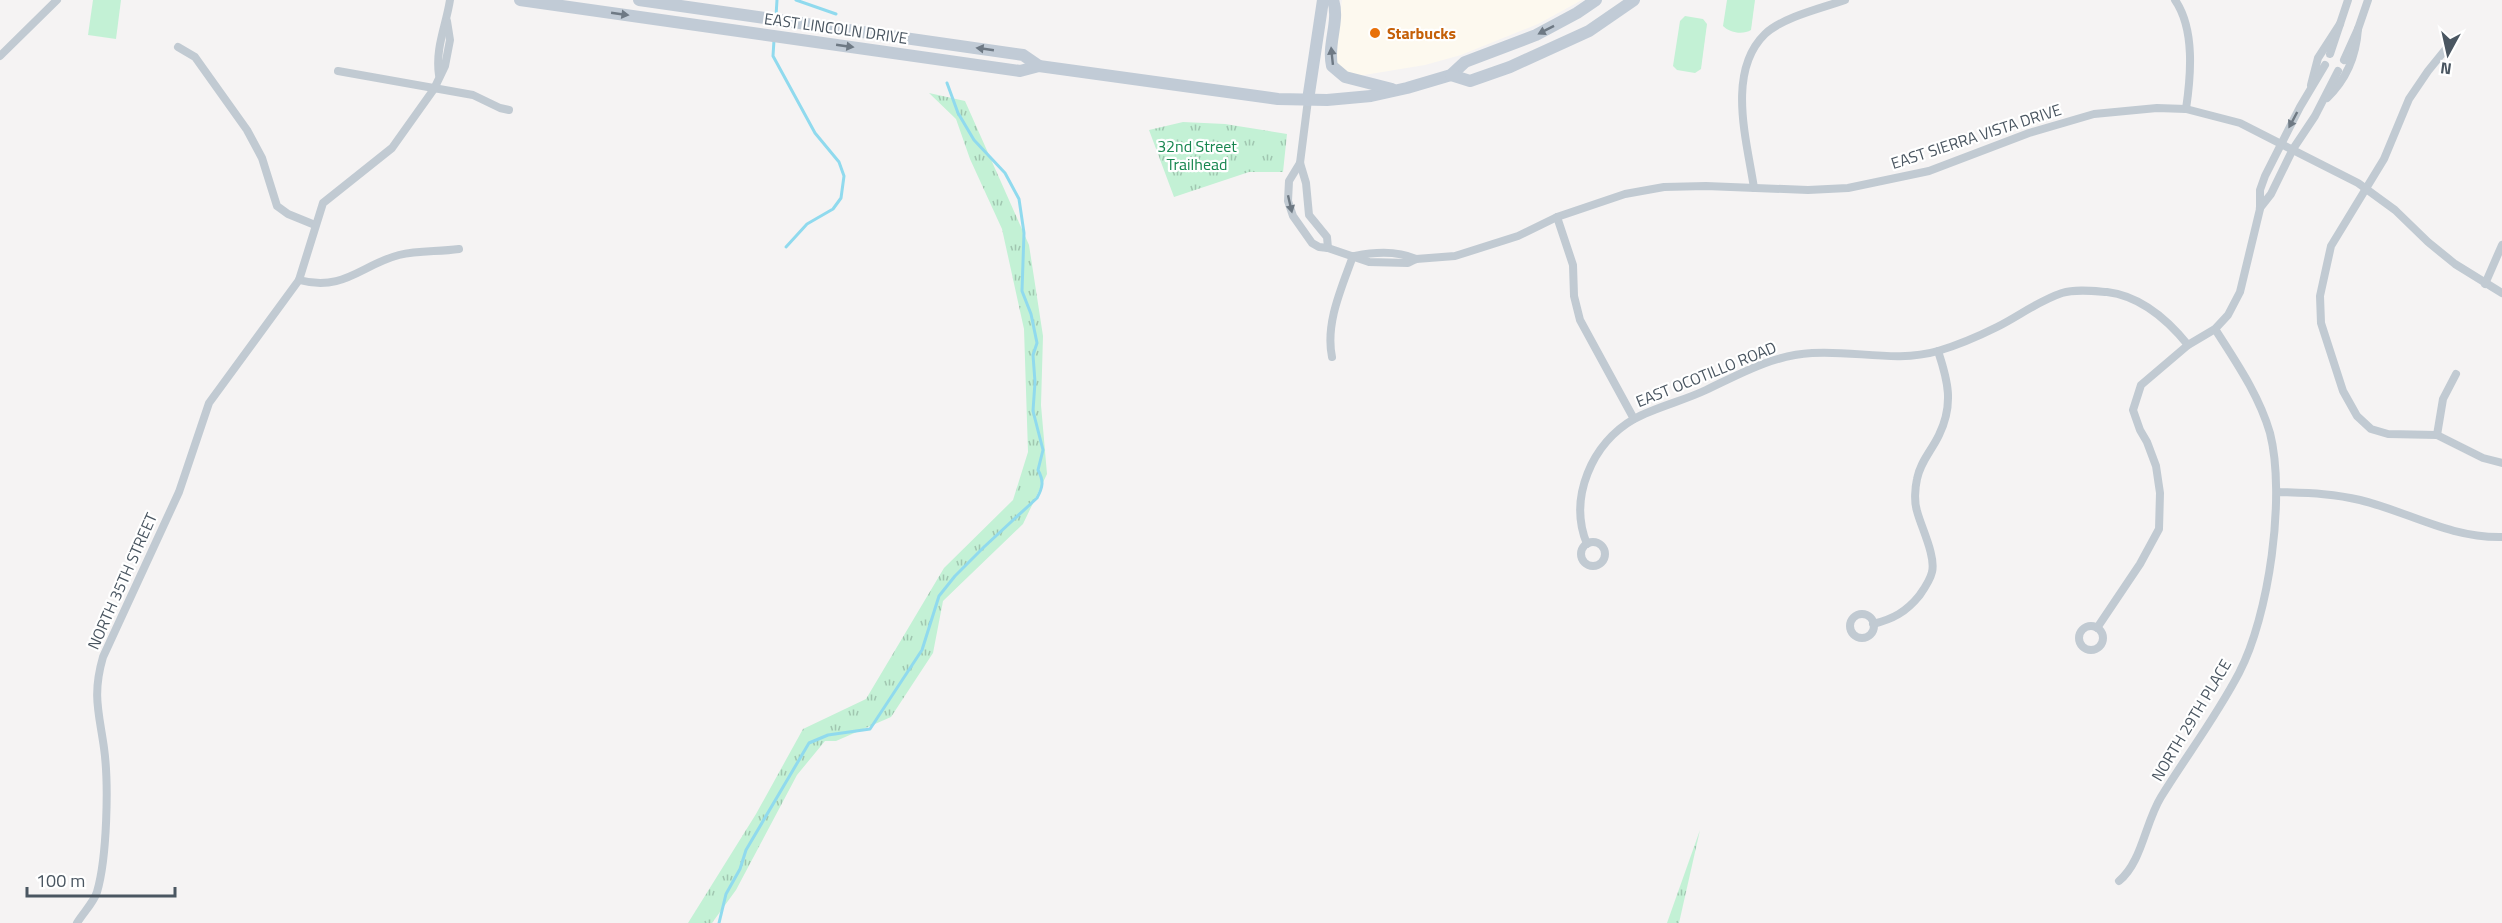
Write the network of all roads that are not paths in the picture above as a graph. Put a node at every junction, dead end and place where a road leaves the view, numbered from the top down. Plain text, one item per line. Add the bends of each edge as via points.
1 (57, 0) edge
2 (450, 0) edge
3 (520, 0) edge
4 (639, 0) edge
5 (1323, 0) edge
6 (1333, 0) edge
7 (1596, 0) edge
8 (1634, 0) edge
9 (1845, 0) edge
10 (2175, 0) edge
11 (2348, 0) edge
12 (2367, 0) edge
13 (804, 23) junction
14 (2340, 24) junction
15 (2358, 29) junction
16 (801, 39) junction
17 (2454, 39) dead end
18 (178, 47) dead end
19 (2330, 54) dead end
20 (0, 56) edge
21 (2344, 60) dead end
22 (2325, 65) dead end
23 (1039, 66) junction
24 (338, 71) dead end
25 (2338, 71) dead end
26 (1451, 75) junction
27 (434, 88) junction
28 (1396, 91) junction
29 (2308, 95) junction
30 (1308, 100) junction
31 (2322, 103) junction
32 (2186, 109) junction
33 (509, 110) dead end
34 (2281, 142) junction
35 (2293, 149) junction
36 (1300, 163) junction
37 (1754, 188) junction
38 (2367, 189) junction
39 (2260, 208) junction
40 (1557, 218) junction
41 (1314, 222) junction
42 (315, 225) junction
43 (1302, 230) junction
44 (2502, 245) edge
45 (1328, 248) junction
46 (459, 249) dead end
47 (1353, 256) junction
48 (299, 280) junction
49 (2485, 284) junction
50 (2502, 292) edge
51 (2215, 329) junction
52 (2188, 345) junction
53 (1938, 351) junction
54 (1332, 357) dead end
55 (2456, 374) dead end
56 (1634, 419) junction
57 (2437, 435) junction
58 (2502, 463) edge
59 (2277, 492) junction
60 (2502, 537) edge
61 (1587, 544) dead end
62 (1873, 624) dead end
63 (2097, 628) dead end
64 (2119, 881) dead end
65 (77, 923) edge

1 - 20 street
2 - 27 street, NORTH 35TH STREET via 440,38 440,75
3 -> 16 main road, EAST LINCOLN DRIVE
4 - 13 main road, EAST LINCOLN DRIVE
5 - 30 main road
28 -> 6 main road via 1336,71 1330,58 1336,10
7 -> 26 main road, EAST LINCOLN DRIVE via 1536,35 1464,62
8 - 26 main road, EAST LINCOLN DRIVE via 1589,31 1510,67 1470,81
9 - 37 street via 1782,23 1766,33 1751,54 1742,92
10 - 32 street via 2186,27 2190,64
11 - 14 street
12 - 15 street
13 - 16 main road
23 -> 13 main road, EAST LINCOLN DRIVE via 1023,55
14 - 19 street
14 - 29 street via 2318,58
15 - 21 street
15 - 31 street via 2357,48 2347,73 2341,85
16 -> 23 main road, EAST LINCOLN DRIVE via 1020,71
17 - 38 street via 2409,99
18 - 42 street via 195,57 247,130 262,158 277,206
22 - 29 street
23 - 30 main road, EAST LINCOLN DRIVE via 1239,95
24 - 27 street
25 - 31 street
26 - 28 main road, EAST LINCOLN DRIVE
27 - 33 street via 473,95
27 - 42 street, NORTH 35TH STREET via 392,148 329,196
28 - 30 main road, EAST LINCOLN DRIVE
29 -> 34 street
30 - 36 street, EAST SIERRA VISTA DRIVE
31 - 35 street
32 - 34 street, EAST SIERRA VISTA DRIVE via 2240,123
32 - 37 street, EAST SIERRA VISTA DRIVE via 2094,114 2029,133 1929,171 1848,188
34 - 35 street, EAST SIERRA VISTA DRIVE
34 - 39 street via 2260,190
35 - 38 street, EAST SIERRA VISTA DRIVE
35 - 39 street
36 - 41 street, EAST SIERRA VISTA DRIVE via 1309,215
36 -> 43 street, EAST SIERRA VISTA DRIVE via 1288,181 1288,201
37 - 40 street, EAST SIERRA VISTA DRIVE via 1664,187 1625,194
38 - 49 street, EAST SIERRA VISTA DRIVE via 2455,264
38 - 57 street via 2331,246 2320,296 2321,322 2343,391 2357,416 2372,429 2388,434
39 - 51 street via 2240,292
40 - 47 street, EAST SIERRA VISTA DRIVE via 1518,236 1455,256
40 - 56 street via 1573,265 1580,320
41 - 43 street
41 - 45 street, EAST SIERRA VISTA DRIVE via 1327,237
42 - 48 street, NORTH 35TH STREET
43 - 45 street, EAST SIERRA VISTA DRIVE via 1319,247
44 - 49 street
45 - 47 street, EAST SIERRA VISTA DRIVE
46 - 48 street via 421,250 396,256 359,273 316,285
47 - 54 street via 1334,311
48 - 65 street, NORTH 35TH STREET via 209,403 179,492 103,657 95,697 106,778 103,848 97,893
49 - 50 street, EAST SIERRA VISTA DRIVE
51 - 52 street
51 - 59 street, NORTH 29TH PLACE via 2257,397 2270,434
52 - 53 street, EAST OCOTILLO ROAD via 2172,326 2128,296 2078,291 2063,292 1996,328
52 - 63 street via 2141,386 2133,410 2156,466 2159,529
53 - 56 street, EAST OCOTILLO ROAD via 1901,357 1812,353 1778,358
53 - 62 street via 1950,395 1939,435 1920,469 1916,494 1916,510 1933,571 1909,609
55 - 57 street via 2443,399
56 - 61 street, EAST OCOTILLO ROAD via 1612,436 1587,474 1580,508
57 - 58 street
59 - 60 street via 2321,493 2360,500 2453,532
59 - 64 street, NORTH 29TH PLACE via 2265,595 2240,672 2152,813 2136,857

